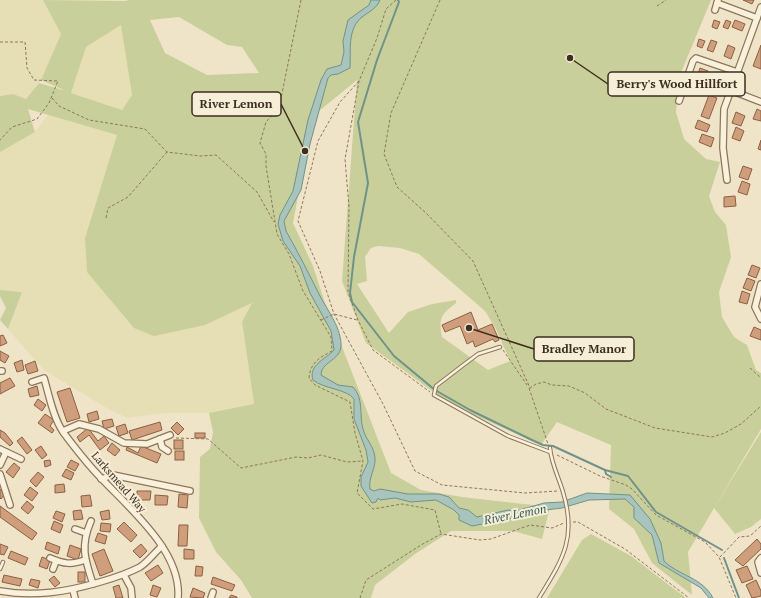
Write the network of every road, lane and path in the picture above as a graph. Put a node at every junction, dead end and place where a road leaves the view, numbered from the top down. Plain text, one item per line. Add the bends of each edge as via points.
1 (301, 0) edge
2 (396, 0) edge
3 (440, 0) edge
4 (666, 0) edge
5 (718, 1) edge
6 (657, 6) dead end
7 (761, 7) edge
8 (715, 10) dead end
9 (757, 18) junction
10 (0, 42) edge
11 (737, 72) junction
12 (359, 81) junction
13 (730, 90) junction
14 (52, 98) junction
15 (679, 101) dead end
16 (761, 102) edge
17 (0, 140) edge
18 (167, 152) junction
19 (727, 180) dead end
20 (106, 218) dead end
21 (274, 223) junction
22 (761, 284) edge
23 (333, 315) junction
24 (761, 319) edge
25 (321, 320) junction
26 (358, 320) junction
27 (500, 347) joint
28 (750, 368) dead end
29 (761, 378) edge
30 (32, 382) dead end
31 (530, 388) junction
32 (434, 395) junction
33 (761, 406) edge
34 (63, 431) junction
35 (169, 435) joint
36 (160, 439) junction
37 (548, 443) dead end
38 (550, 448) dead end
39 (0, 449) edge
40 (168, 451) dead end
41 (6, 452) junction
42 (550, 452) junction
43 (21, 459) dead end
44 (363, 461) junction
45 (0, 465) edge
46 (0, 474) edge
47 (101, 479) junction
48 (190, 491) dead end
49 (563, 491) junction
50 (10, 505) dead end
51 (91, 521) dead end
52 (570, 521) junction
53 (761, 526) edge
54 (75, 529) dead end
55 (86, 533) junction
56 (441, 534) junction
57 (162, 546) junction
58 (719, 557) junction
59 (50, 558) dead end
60 (761, 558) edge
61 (85, 560) junction
62 (56, 561) junction
63 (3, 562) dead end
64 (0, 569) edge
65 (53, 569) dead end
66 (761, 573) edge
67 (124, 575) junction
68 (93, 584) junction
69 (74, 590) junction
70 (0, 591) edge
71 (213, 592) dead end
72 (75, 598) edge
73 (132, 598) edge
74 (178, 598) edge
75 (211, 598) edge
76 (360, 598) edge
77 (539, 598) edge
78 (689, 598) edge
79 (736, 598) edge

1 - 21 path via 279,108 266,122 260,143 266,154
2 - 12 path via 386,10
3 - 31 path via 391,113 384,154 397,187 474,261
4 - 6 path
5 - 8 street
5 - 9 street
7 - 9 street
9 - 11 street
10 - 14 path via 25,42 27,68 34,80 58,81
11 - 13 street
11 - 15 street via 696,58
12 - 23 path via 340,102 318,141 298,221 320,271
12 - 26 path via 345,159 349,207 348,292
13 - 16 street
13 - 19 street via 722,118
14 - 17 path via 38,119 12,127
14 - 18 path via 59,106 89,120 145,129
18 - 20 path via 128,197 108,208
18 - 21 path via 216,155 257,192
21 - 25 path via 303,291
22 - 24 street via 755,307
23 - 25 path
23 - 26 path
23 - 49 path via 383,404 415,471 442,485 525,493
25 - 44 path via 331,337 332,351 318,359 310,370 309,378 315,385 350,402
26 - 32 path via 373,350
27 - 31 path
27 - 32 lane via 478,354 436,386
28 - 29 path
30 - 34 street, Larksmead Way via 43,375
31 - 33 path via 544,382 569,386 606,409 655,428 712,436 725,433 741,424
31 - 37 path
32 - 42 lane via 508,436
34 - 36 street via 79,424 99,429 124,443 147,444
34 - 47 street, Larksmead Way
35 - 36 street
35 - 44 path via 173,438 208,439 241,468 296,457 321,455 347,462
36 - 40 street via 162,447
38 - 42 lane
39 - 41 street
41 - 43 street
41 - 45 street
42 - 49 lane
42 - 58 path via 600,476 626,485 656,515 705,542
44 - 56 path via 357,493 373,509 402,504 435,510
46 - 50 street
47 - 48 street via 113,475
47 - 57 street, Larksmead Way
49 - 52 lane
51 - 55 street
52 - 56 path via 552,528 530,525 491,539 480,540
52 - 77 lane via 568,542
52 - 78 path via 578,522 625,549
53 - 58 path via 750,536 739,537
54 - 55 street
55 - 61 street
56 - 76 path via 366,580
57 - 67 street via 141,566
57 - 74 street, Larksmead Way via 178,579
58 - 79 path
59 - 62 street
60 - 66 street via 758,562
61 - 62 street via 73,565
61 - 68 street
62 - 65 street
63 - 64 lane
67 - 68 street
67 - 73 street via 131,588
68 - 69 street
69 - 70 street via 43,594
69 - 72 street
71 - 75 street

